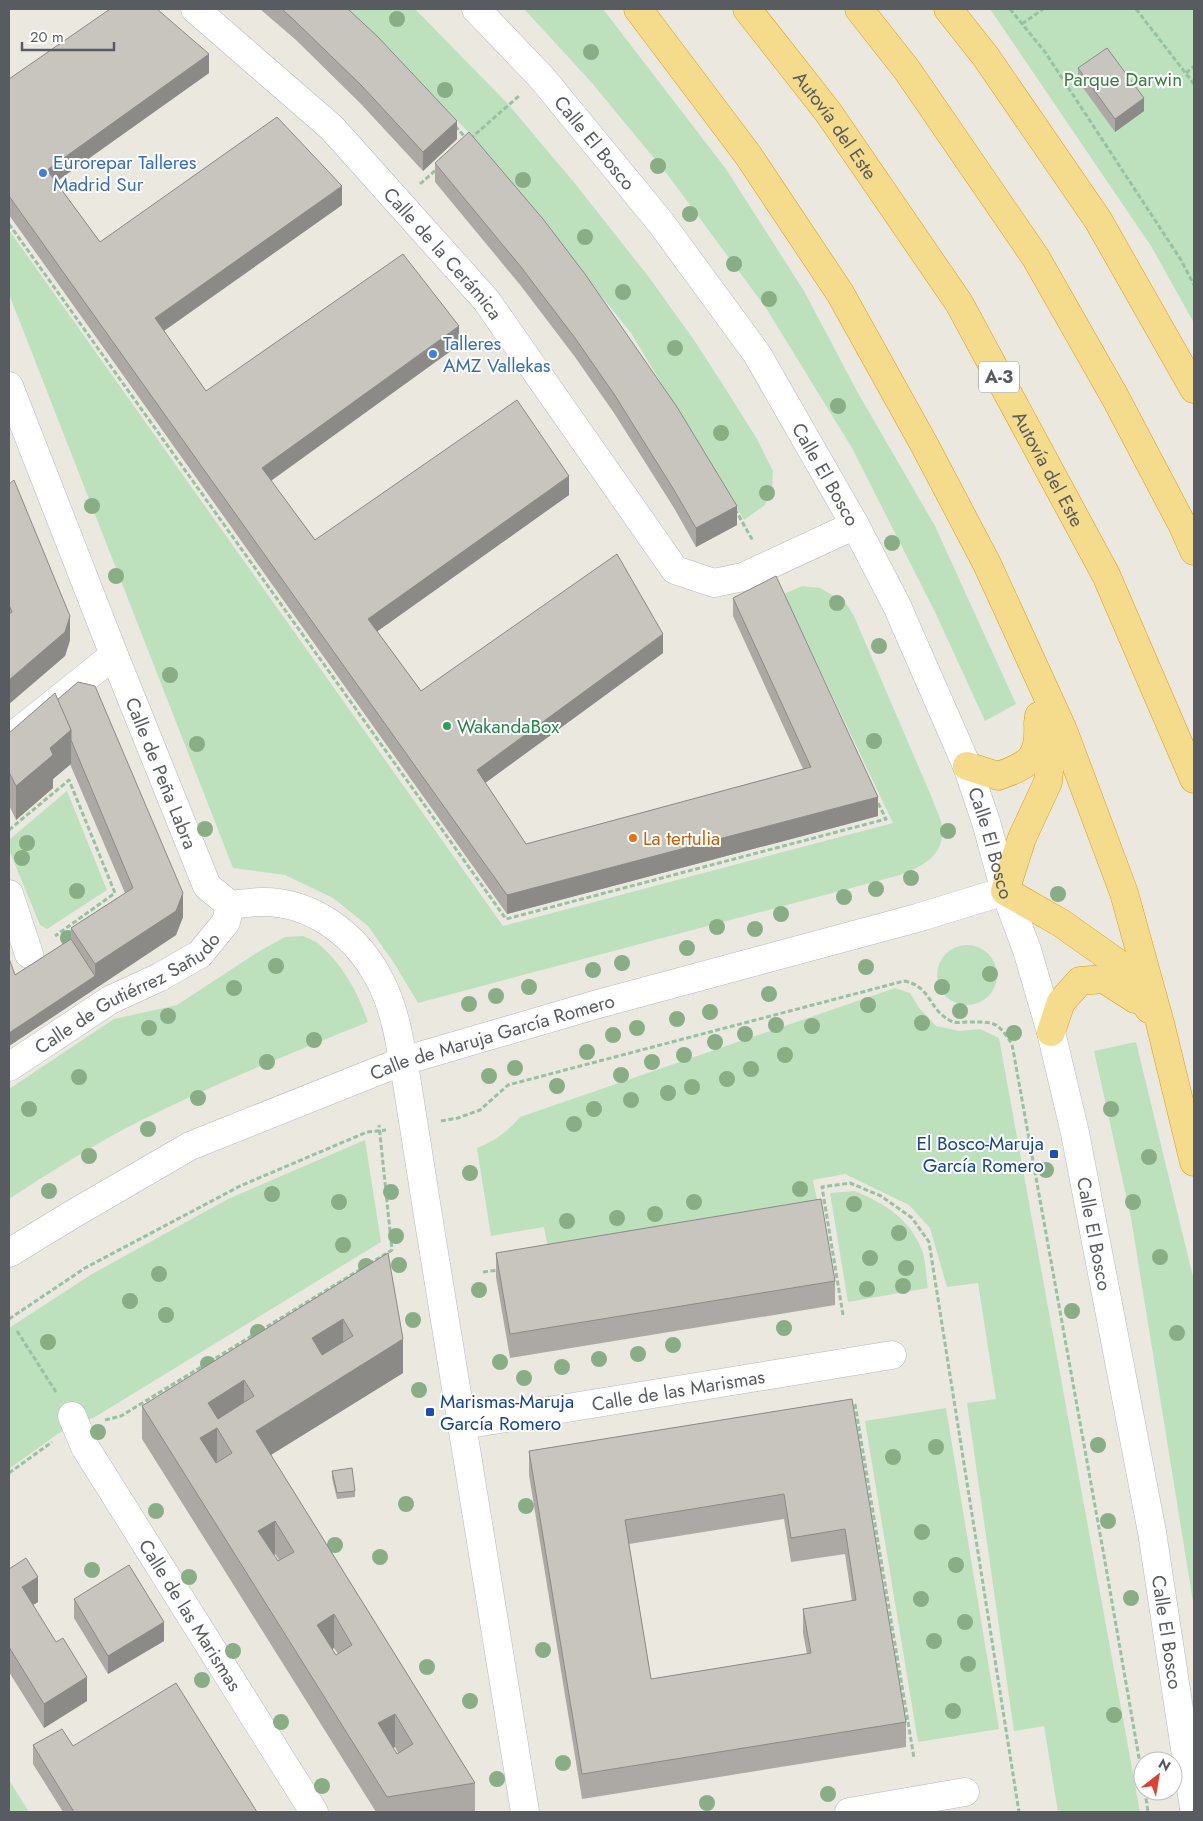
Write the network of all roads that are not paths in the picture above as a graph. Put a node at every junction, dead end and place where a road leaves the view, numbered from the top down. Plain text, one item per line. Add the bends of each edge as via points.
1 (195, 9) edge
2 (476, 9) edge
3 (638, 9) edge
4 (747, 9) edge
5 (859, 9) edge
6 (948, 9) edge
7 (9, 386) edge
8 (1194, 389) edge
9 (855, 525) junction
10 (1194, 551) edge
11 (987, 564) junction
12 (114, 655) junction
13 (1037, 712) junction
14 (9, 739) edge
15 (967, 766) junction
16 (1194, 779) edge
17 (1005, 891) junction
18 (9, 894) edge
19 (230, 905) junction
20 (29, 954) road end
21 (1157, 1018) junction
22 (1051, 1032) junction
23 (403, 1061) junction
24 (9, 1067) edge
25 (1194, 1162) edge
26 (9, 1253) edge
27 (892, 1355) dead end
28 (75, 1421) road end
29 (463, 1425) junction
30 (965, 1792) dead end
31 (1194, 1808) edge
32 (314, 1812) edge
33 (526, 1812) edge
34 (848, 1812) edge

1 - 9 street, Calle de la Cerámica via 332,128 486,300 675,570 714,584 743,577
2 - 9 street, Calle El Bosco via 542,78 660,223 757,354
3 - 11 highway via 748,156 840,293
4 - 16 highway, Autovía del Este / A-3 via 828,112 959,303 1106,575
5 - 10 highway via 906,70 1036,258 1115,398
6 - 8 highway via 986,58 1098,220
7 - 12 street, Calle de Peña Labra
9 - 15 street, Calle El Bosco via 897,606
11 - 13 highway via 998,620
11 - 21 highway via 1063,730 1124,893
12 - 14 street
12 - 19 street, Calle de Peña Labra via 206,886
13 - 15 highway via 1039,737 1036,749 1025,765 998,776
13 - 17 highway via 1051,750 1048,782 1022,838
15 - 17 street, Calle El Bosco
17 - 21 highway via 1061,923 1116,962
17 - 22 street, Calle El Bosco via 1027,950
17 - 23 street, Calle de Maruja García Romero
18 - 20 street
19 - 23 street via 285,904 311,912 336,927 358,948 378,975 391,1006
19 - 24 street, Calle de Gutiérrez Sañudo via 226,922 200,954 110,1000
21 - 22 highway via 1104,979 1080,981 1061,1002
21 - 25 highway
22 - 31 street, Calle El Bosco via 1075,1134 1152,1532
23 - 26 street, Calle de Maruja García Romero via 190,1146
23 - 29 street
27 - 29 street, Calle de las Marismas
28 - 32 street, Calle de las Marismas via 90,1455
29 - 33 street
30 - 34 street

